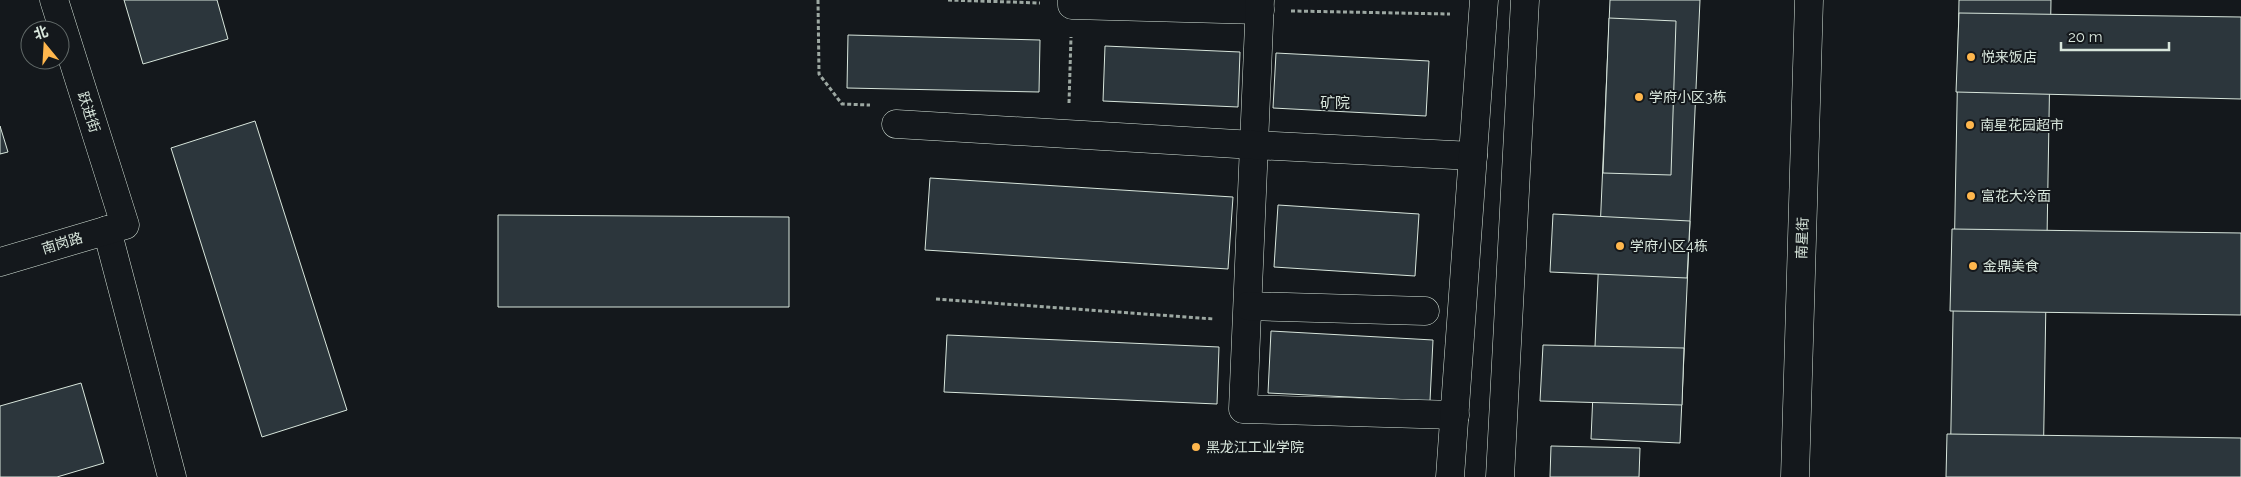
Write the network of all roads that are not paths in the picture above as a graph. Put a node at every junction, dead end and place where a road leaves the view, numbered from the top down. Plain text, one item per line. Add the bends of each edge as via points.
1 (54, 0) edge
2 (1484, 0) edge
3 (1525, 0) edge
4 (1808, 0) edge
5 (1072, 2) edge
6 (1260, 5) edge
7 (896, 124) road end
8 (1254, 146) junction
9 (1473, 156) junction
10 (116, 227) junction
11 (0, 262) edge
12 (1425, 311) dead end
13 (1247, 314) junction
14 (1455, 415) junction
15 (172, 477) edge
16 (1450, 477) edge
17 (1500, 477) edge
18 (1795, 477) edge

1 - 10 street, 跃进街
2 - 9 street
3 - 17 street
4 - 18 street, 南星街
5 - 6 street
6 - 8 street
7 - 8 street
8 - 9 street
8 - 13 street
9 - 14 street
10 - 11 street, 南岗路
10 - 15 street, 跃进街
12 - 13 street
13 - 14 street via 1243,409
14 - 16 street

